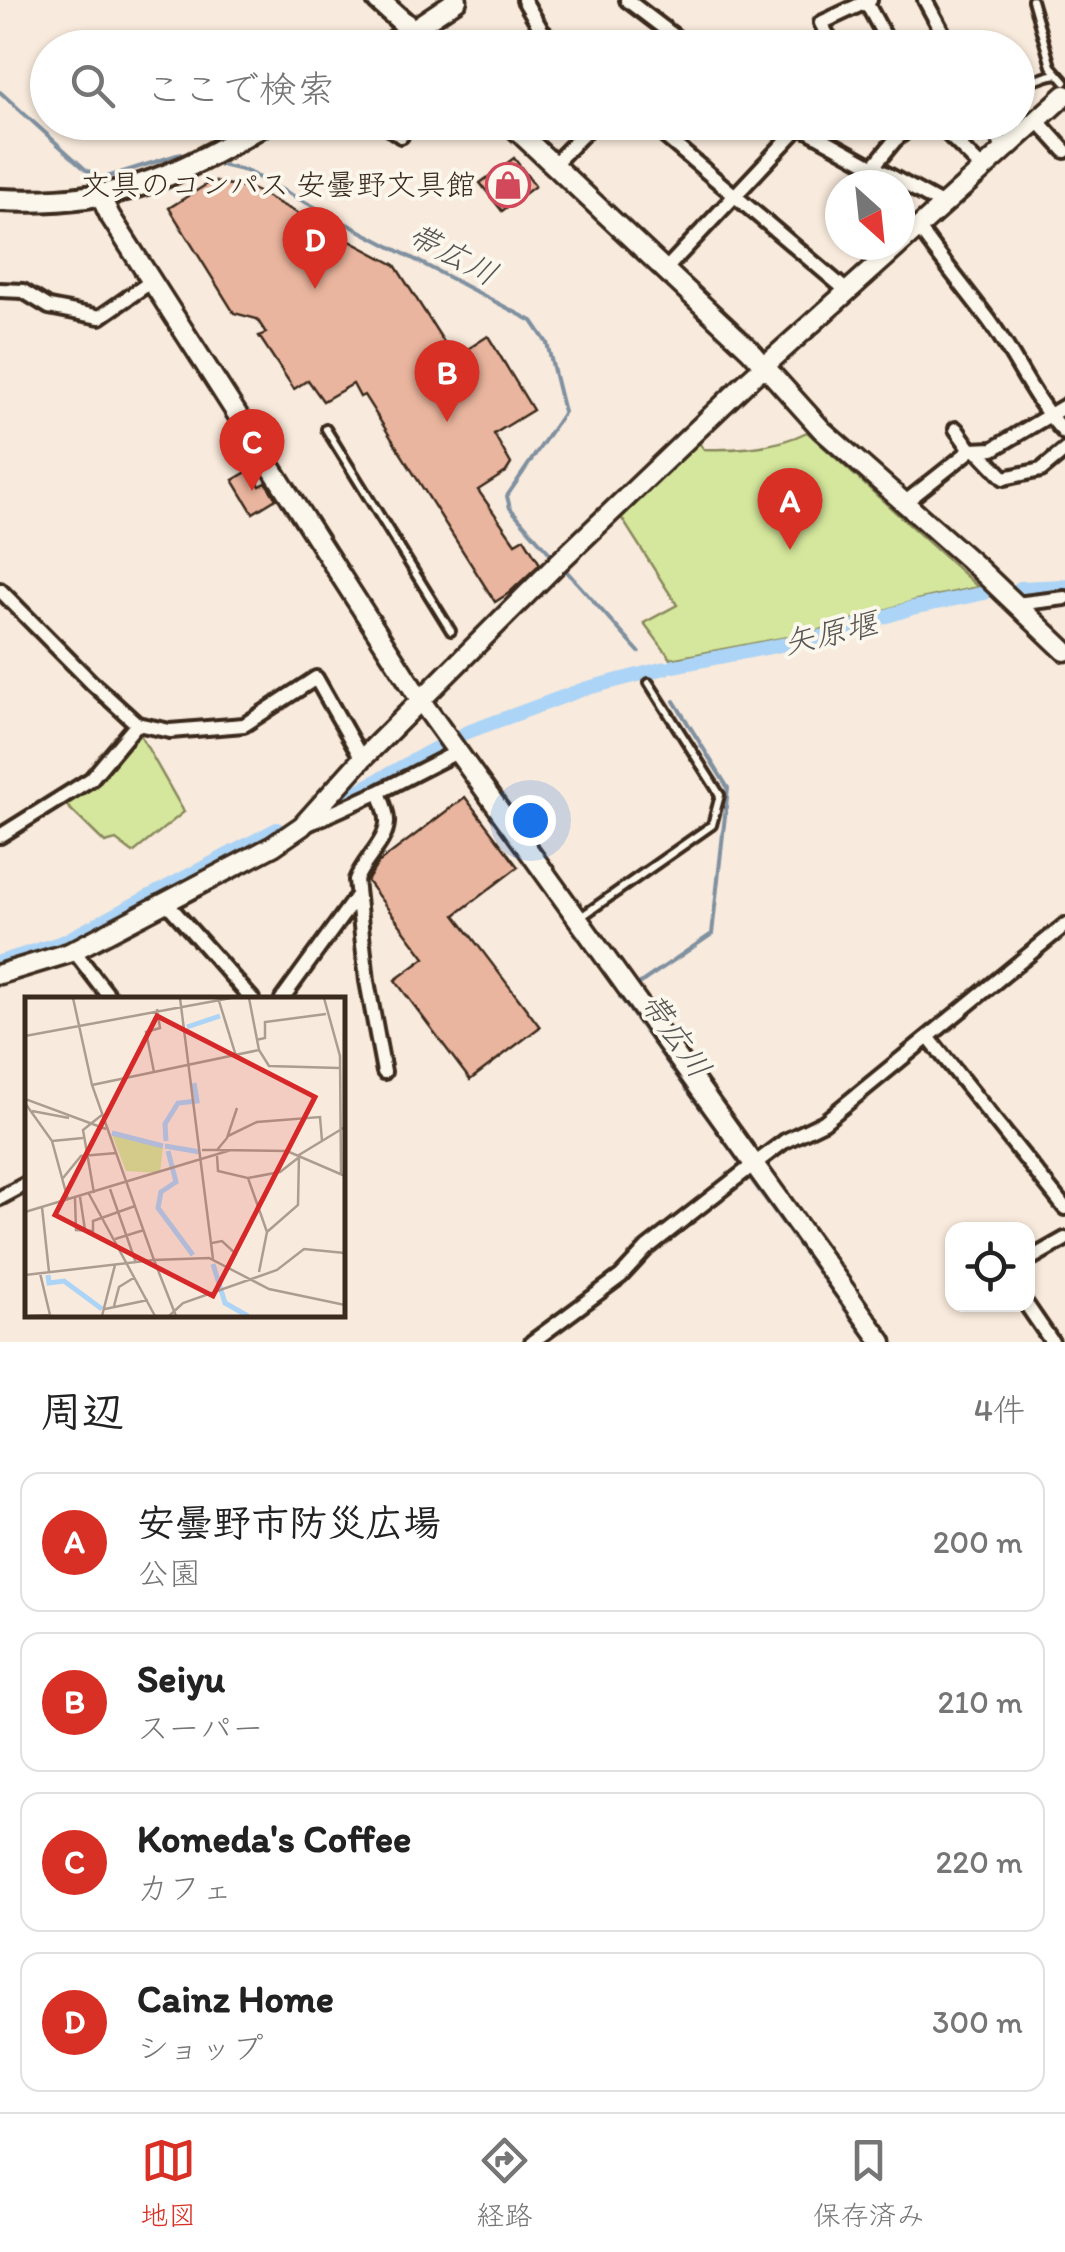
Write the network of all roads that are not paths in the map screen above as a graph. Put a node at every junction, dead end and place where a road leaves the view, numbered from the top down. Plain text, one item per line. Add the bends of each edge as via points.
1 (378, 0) edge
2 (456, 0) edge
3 (524, 0) edge
4 (627, 0) edge
5 (925, 0) edge
6 (1032, 0) edge
7 (868, 1) edge
8 (412, 30) joint
9 (542, 30) edge
10 (662, 30) edge
11 (825, 30) edge
12 (882, 30) edge
13 (941, 30) edge
14 (1058, 74) junction
15 (1035, 82) edge
16 (1065, 82) edge
17 (1065, 95) edge
18 (1037, 120) joint
19 (237, 140) edge
20 (527, 140) edge
21 (578, 140) edge
22 (669, 140) edge
23 (786, 140) edge
24 (827, 140) edge
25 (895, 140) edge
26 (953, 140) edge
27 (999, 140) edge
28 (1015, 140) edge
29 (1004, 150) junction
30 (1065, 150) edge
31 (554, 165) junction
32 (873, 167) junction
33 (982, 170) junction
34 (101, 196) junction
35 (735, 198) junction
36 (0, 200) edge
37 (942, 206) junction
38 (918, 227) junction
39 (915, 230) edge
40 (881, 260) edge
41 (666, 270) junction
42 (152, 282) junction
43 (0, 290) edge
44 (847, 291) junction
45 (764, 366) junction
46 (1065, 406) edge
47 (1049, 416) junction
48 (956, 429) dead end
49 (326, 430) dead end
50 (1065, 433) edge
51 (974, 450) junction
52 (1065, 450) edge
53 (903, 504) junction
54 (0, 590) edge
55 (1065, 598) edge
56 (1016, 604) junction
57 (451, 631) dead end
58 (1065, 650) edge
59 (650, 683) dead end
60 (421, 701) junction
61 (137, 724) junction
62 (457, 752) junction
63 (362, 759) junction
64 (379, 792) junction
65 (302, 826) junction
66 (0, 836) edge
67 (356, 897) junction
68 (165, 901) junction
69 (578, 920) junction
70 (1065, 925) edge
71 (74, 950) junction
72 (0, 974) edge
73 (109, 997) edge
74 (249, 997) edge
75 (284, 997) edge
76 (928, 1037) junction
77 (384, 1072) dead end
78 (753, 1166) junction
79 (25, 1185) edge
80 (0, 1198) edge
81 (1065, 1208) edge
82 (1065, 1239) edge
83 (1035, 1256) edge
84 (1031, 1312) edge
85 (532, 1342) edge
86 (882, 1342) edge
87 (1052, 1342) edge

1 - 8 main road
2 - 8 street
3 - 9 street
4 - 10 street
5 - 13 street
6 - 14 lane
7 - 11 street via 821,23
7 - 12 street
14 - 15 lane
14 - 16 lane
17 - 18 street
18 - 30 street
19 - 34 main road via 158,180
20 - 31 street
21 - 31 street
22 - 35 street
23 - 35 street
24 - 32 street
25 - 32 street
26 - 33 street
27 - 29 street
28 - 29 street
29 - 33 street
31 - 41 street
32 - 37 street
33 - 37 street
34 - 36 main road
34 - 42 street
35 - 41 street
35 - 44 street
37 - 38 street
38 - 39 street
38 - 47 street via 986,316
40 - 44 street
41 - 45 street
42 - 43 street via 100,317 50,307 23,291
42 - 60 street
44 - 45 street
45 - 53 street
45 - 60 street
46 - 47 street
47 - 50 street
47 - 51 street via 993,449
48 - 51 street
49 - 57 lane
51 - 52 street via 1004,478 1041,470
51 - 53 street
53 - 56 street
54 - 61 street
55 - 56 street
56 - 58 street
59 - 69 lane via 720,795 712,826
60 - 62 street
60 - 63 street
61 - 63 street via 170,731 244,725 316,678
61 - 66 street via 90,779
62 - 64 street
62 - 69 street
63 - 65 street
64 - 65 street
64 - 67 street via 388,821 362,864
65 - 68 street
67 - 75 street
67 - 77 street
68 - 71 street
68 - 74 street
69 - 78 street
70 - 76 street
71 - 72 street
71 - 73 street
76 - 78 street via 824,1122
76 - 81 street
78 - 85 street
78 - 86 street
79 - 80 street
82 - 83 street
84 - 87 street

